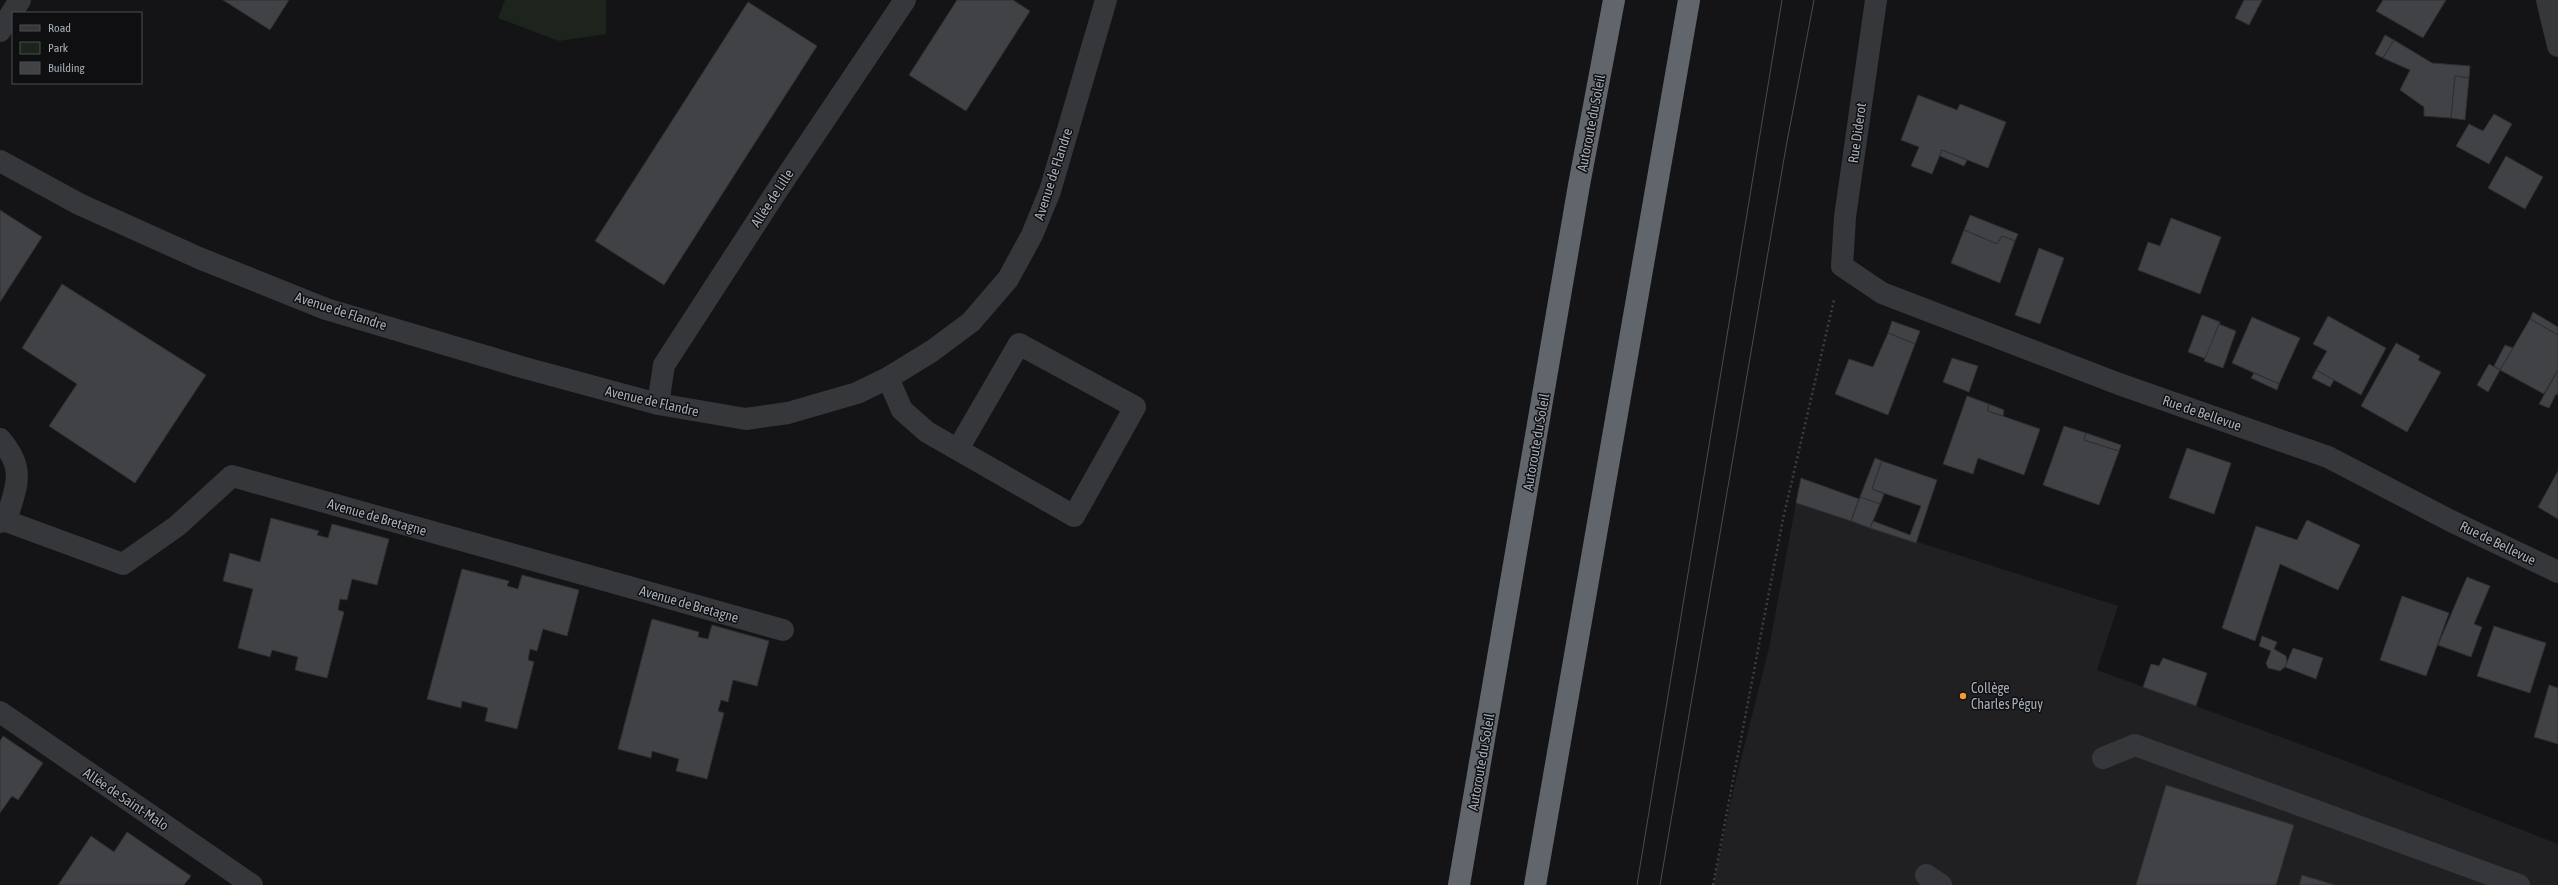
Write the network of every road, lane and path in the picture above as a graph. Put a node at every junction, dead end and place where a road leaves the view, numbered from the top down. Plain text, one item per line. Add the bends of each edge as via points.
1 (20, 0) edge
2 (906, 0) edge
3 (1106, 0) edge
4 (1614, 0) edge
5 (1689, 0) edge
6 (1876, 0) edge
7 (2546, 0) edge
8 (12, 12) edge
9 (12, 12) edge
10 (0, 31) edge
11 (2558, 46) edge
12 (0, 161) edge
13 (1842, 266) junction
14 (888, 378) junction
15 (658, 404) junction
16 (0, 439) edge
17 (958, 450) junction
18 (3, 521) edge
19 (2558, 572) edge
20 (783, 630) dead end
21 (0, 712) edge
22 (2103, 758) dead end
23 (252, 885) edge
24 (1459, 885) edge
25 (1535, 885) edge
26 (1713, 885) edge
27 (2519, 885) edge

1 - 9 street
2 - 15 street, Allée de Lille via 778,189 664,365
3 - 14 street, Avenue de Flandre via 1050,191 1032,235 1008,279 971,322 932,351
4 - 24 highway, Autoroute du Soleil via 1579,185
5 - 25 highway
6 - 13 street, Rue Diderot via 1845,216
7 - 11 street
8 - 10 street
12 - 15 street, Avenue de Flandre via 100,214 199,258 326,309
13 - 19 street, Rue de Bellevue via 1882,293 2119,384 2328,457 2451,521
13 - 26 path via 1783,519
14 - 15 street, Avenue de Flandre via 857,393 820,404 788,413 746,419
14 - 17 street via 902,410 927,432
16 - 18 street via 9,449 19,476
17 - 17 street via 1074,516 1135,407 1019,344
18 - 20 street, Avenue de Bretagne via 123,564 177,526 232,476
21 - 23 street, Allée de Saint-Malo
22 - 27 street via 2135,745

